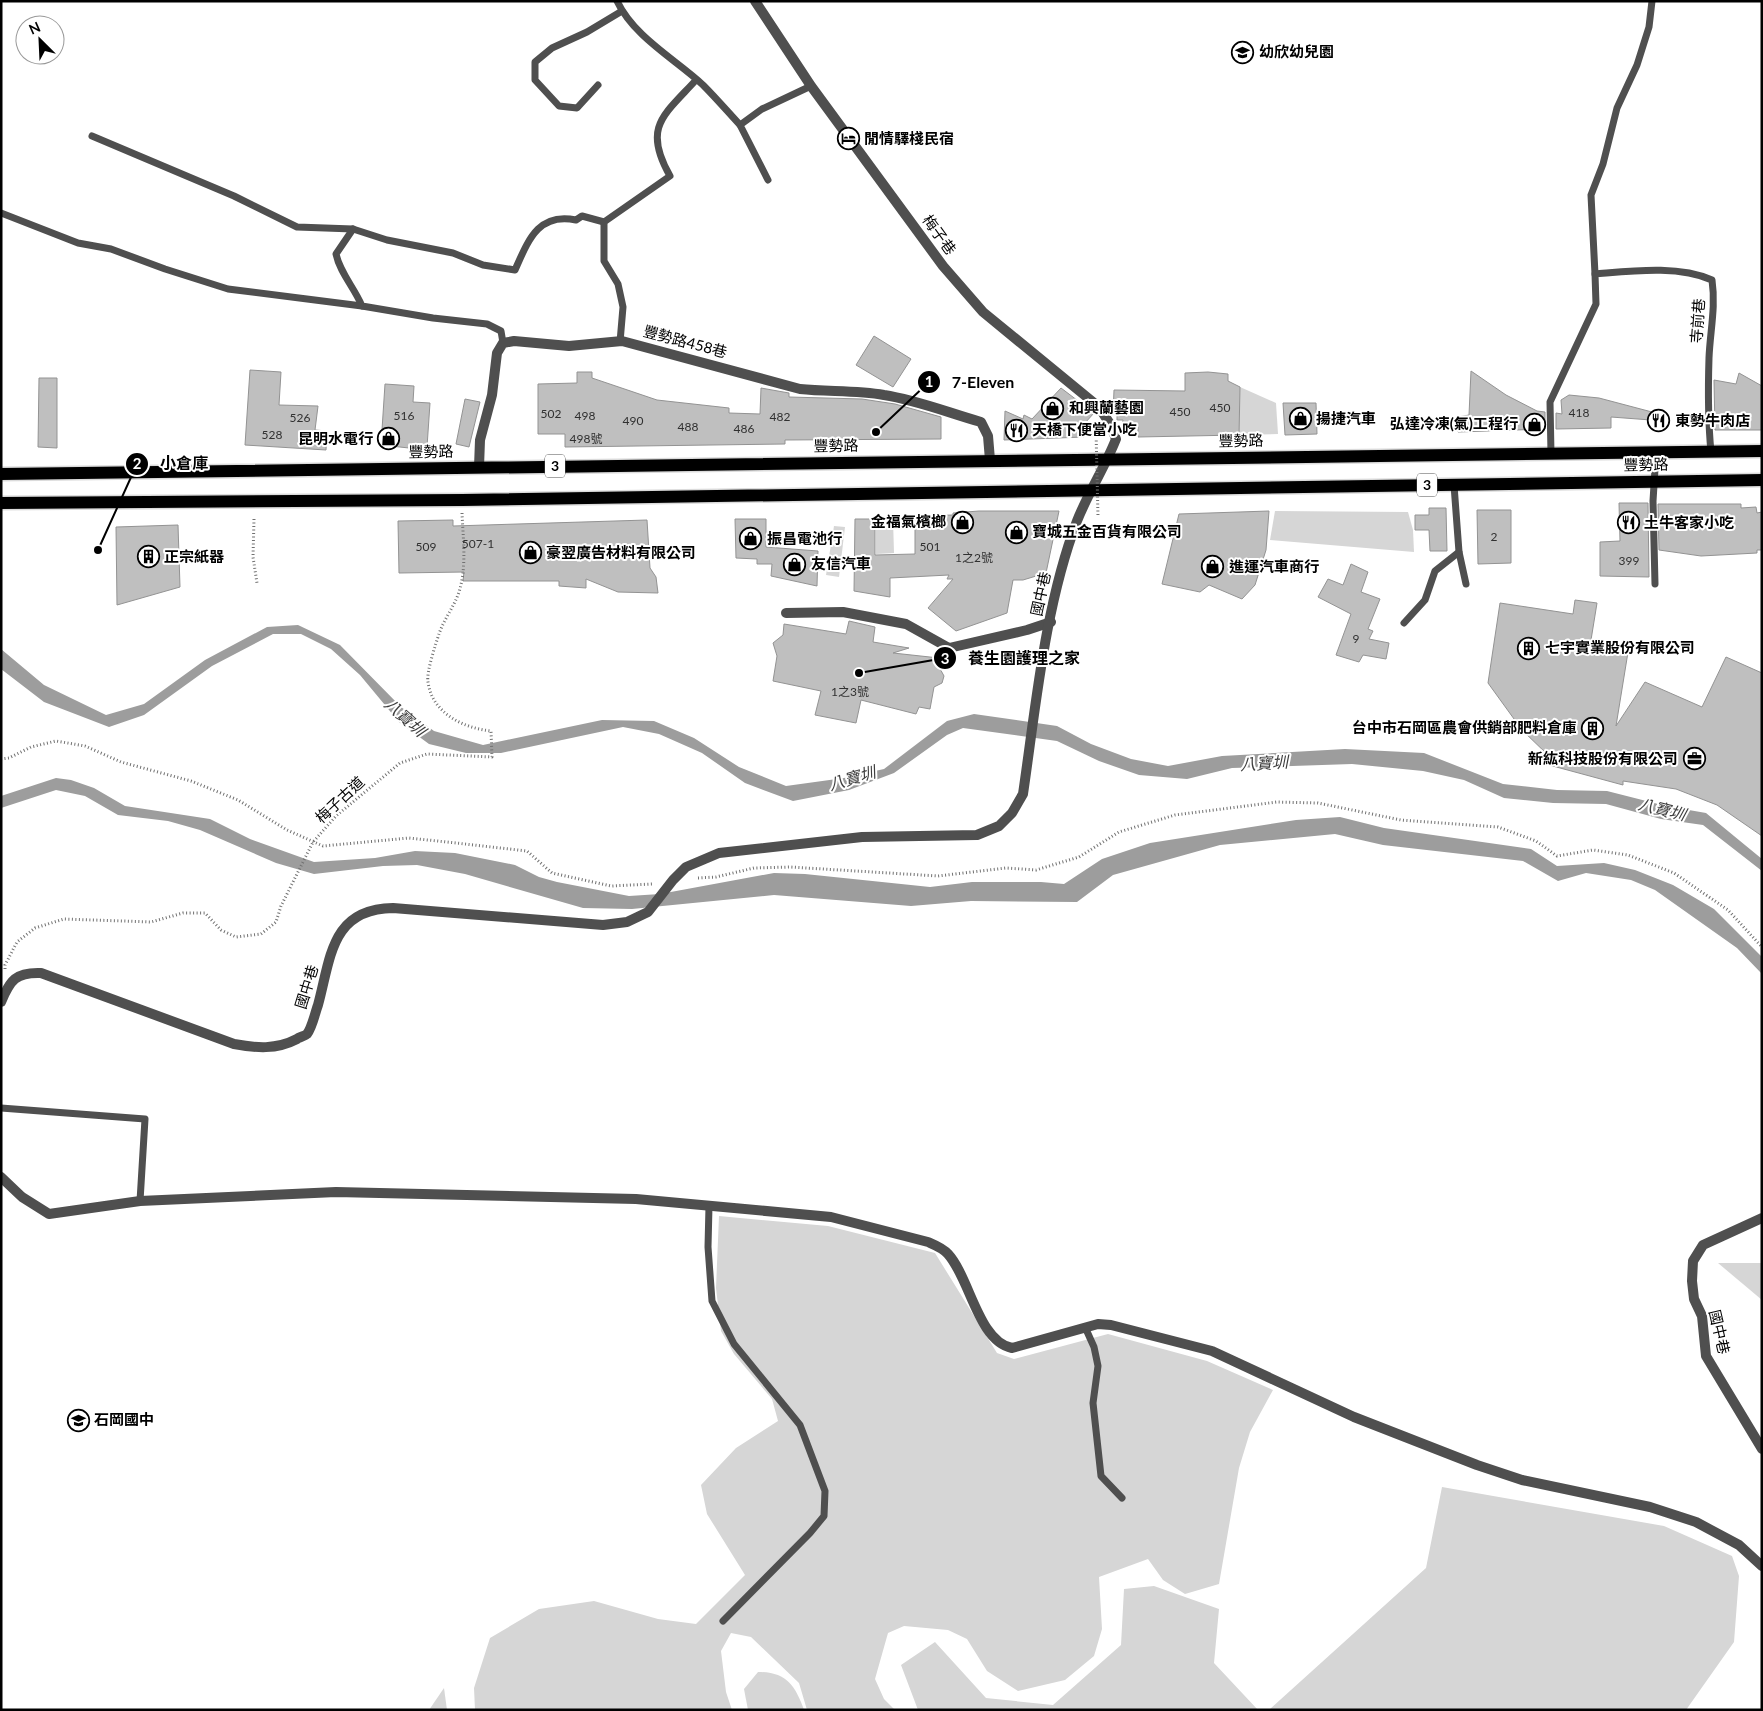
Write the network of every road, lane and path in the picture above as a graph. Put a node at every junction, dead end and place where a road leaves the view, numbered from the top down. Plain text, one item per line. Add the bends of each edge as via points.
1 (617, 1) edge
2 (755, 1) edge
3 (1652, 1) edge
4 (622, 10) junction
5 (696, 80) junction
6 (598, 85) dead end
7 (811, 86) junction
8 (740, 125) junction
9 (92, 136) dead end
10 (768, 180) dead end
11 (1, 213) edge
12 (604, 222) junction
13 (353, 229) junction
14 (1595, 274) junction
15 (362, 306) junction
16 (620, 342) junction
17 (503, 343) junction
18 (975, 412) dead end
19 (980, 422) junction
20 (1096, 430) dead end
21 (1762, 451) edge
22 (1711, 452) junction
23 (1656, 453) junction
24 (1551, 454) junction
25 (1108, 459) junction
26 (990, 460) junction
27 (479, 467) junction
28 (1, 474) edge
29 (1762, 480) edge
30 (1654, 481) junction
31 (1454, 485) junction
32 (1092, 490) junction
33 (462, 500) junction
34 (1, 503) edge
35 (1098, 517) dead end
36 (254, 519) dead end
37 (1459, 552) junction
38 (257, 583) dead end
39 (1466, 584) dead end
40 (1655, 584) dead end
41 (786, 613) dead end
42 (1051, 622) junction
43 (1404, 623) dead end
44 (6, 989) junction
45 (1, 1002) edge
46 (1, 1108) edge
47 (1, 1177) edge
48 (140, 1201) junction
49 (709, 1206) junction
50 (1762, 1218) edge
51 (1086, 1327) junction
52 (1762, 1449) edge
53 (1122, 1498) dead end
54 (1762, 1566) edge
55 (723, 1621) dead end

1 - 4 lane
2 - 7 street, 梅子巷
3 - 14 lane via 1649,27 1637,65 1617,108 1603,164 1591,195
4 - 5 lane via 660,52
4 - 6 lane via 587,32 552,48 535,62 535,80 559,106 577,108
5 - 8 lane
5 - 12 lane via 667,111 656,131 660,159 670,176
7 - 8 lane via 762,109
7 - 25 street, 梅子巷 via 943,266 983,312 1099,407 1116,439
8 - 10 lane
9 - 13 lane via 234,196 297,227
11 - 15 lane via 78,243 111,248 164,270 228,289
12 - 13 lane via 582,216 576,220 561,217 546,223 533,233 515,270 483,265 453,253 387,240
12 - 16 lane via 604,262 618,284 623,307
13 - 15 lane via 336,254 339,269 354,288
14 - 22 lane, 寺前巷 via 1634,271 1696,273 1712,280 1715,298 1709,357 1708,421
14 - 24 lane via 1596,304 1550,402
15 - 17 lane via 487,324 501,332
16 - 17 street, 豐勢路458巷 via 569,346
16 - 19 street, 豐勢路458巷 via 684,356 800,389 887,395
17 - 27 street via 496,353 492,396 480,440
18 - 19 street
19 - 26 street via 988,436
20 - 35 path, bridge
21 - 22 main road, 豐勢路 / 3
22 - 23 main road, 豐勢路 / 3
23 - 24 main road, 豐勢路 / 3
23 - 30 lane
24 - 25 main road, 豐勢路 / 3
25 - 26 main road, 豐勢路 / 3
25 - 32 street, 梅子巷
26 - 27 main road, 豐勢路 / 3
27 - 28 main road, 豐勢路 / 3
29 - 30 main road, 豐勢路 / 3
30 - 31 main road, 豐勢路 / 3
30 - 40 lane
31 - 32 main road, 豐勢路 / 3
31 - 37 lane
32 - 33 main road, 豐勢路 / 3
32 - 42 street, 國中巷 via 1077,521 1061,573
33 - 34 main road, 豐勢路 / 3
33 - 44 path, 梅子古道 via 463,564 459,592 439,633 427,680 435,703 454,720 474,729 491,731 492,757 427,754 400,763 336,816 314,842 284,899 276,922 260,934 236,937 221,930 206,913 183,913 151,922 64,919 35,928 17,942 5,965
36 - 38 path via 253,557
37 - 39 lane
37 - 43 lane via 1435,571 1425,600
41 - 42 street via 843,612 906,624 949,648
42 - 44 street, 國中巷 via 1023,794 1012,813 999,826 977,835 862,838 719,853 686,867 648,912 627,922 603,925 375,908 357,915 343,927 307,1034 286,1045 261,1048 234,1044 41,974 27,973 16,977
44 - 45 street
46 - 48 lane via 145,1119
47 - 48 street via 22,1197 49,1214
48 - 49 street via 336,1192 636,1199
49 - 51 street via 831,1217 935,1245 949,1254 987,1327 1002,1346 1012,1348
49 - 55 lane via 712,1301 734,1344 800,1425 825,1491 824,1516 820,1522
50 - 52 street, 國中巷 via 1703,1246 1693,1261 1692,1281 1694,1299 1702,1316 1706,1356
51 - 53 lane via 1098,1366 1093,1403 1101,1476
51 - 54 street via 1111,1325 1212,1351 1354,1417 1477,1465 1522,1480 1650,1507 1696,1522 1738,1546

